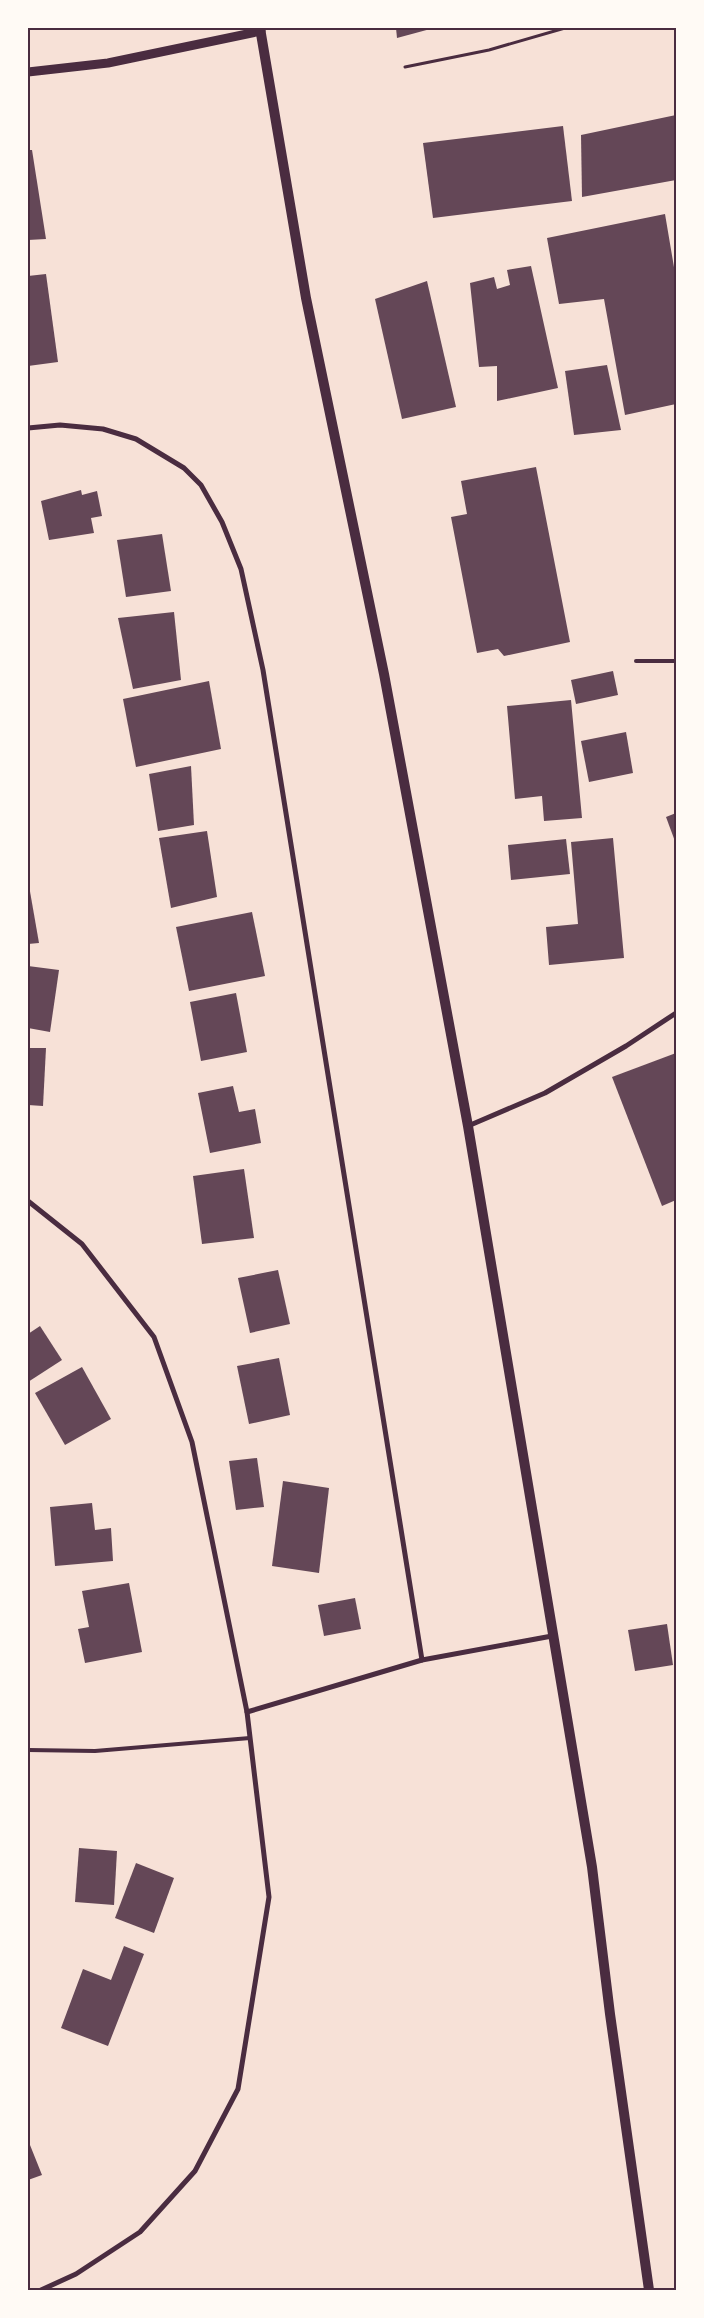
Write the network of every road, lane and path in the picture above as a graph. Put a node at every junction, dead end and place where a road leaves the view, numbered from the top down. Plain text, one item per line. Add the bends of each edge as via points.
1 (566, 28) edge
2 (260, 29) edge
3 (405, 68) dead end
4 (28, 72) edge
5 (28, 428) edge
6 (636, 661) dead end
7 (676, 662) edge
8 (676, 1013) edge
9 (468, 1126) junction
10 (28, 1201) edge
11 (552, 1636) junction
12 (422, 1660) junction
13 (248, 1712) junction
14 (250, 1738) junction
15 (28, 1750) edge
16 (41, 2290) edge
17 (649, 2290) edge

1 - 3 path via 489,50
2 - 4 street via 108,63
2 - 9 main road via 306,298 382,664
5 - 12 street via 60,425 103,429 136,439 184,468 201,485 214,508 241,570 264,670
6 - 7 lane
8 - 9 street via 545,1093
9 - 11 main road
10 - 13 street via 82,1244 154,1336 192,1442
11 - 12 street
11 - 17 main road via 592,1867
12 - 13 street
13 - 14 street
14 - 15 lane via 95,1751
14 - 16 street via 269,1897 238,2089 194,2171 140,2232 76,2274

